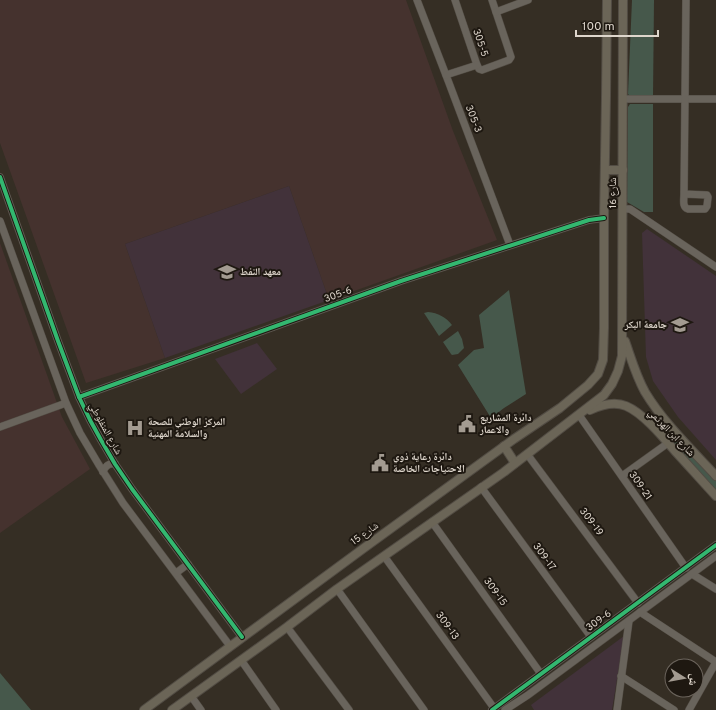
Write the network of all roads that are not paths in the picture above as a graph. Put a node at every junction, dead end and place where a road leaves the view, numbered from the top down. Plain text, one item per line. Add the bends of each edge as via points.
1 (417, 0) edge
2 (455, 0) edge
3 (492, 0) edge
4 (528, 0) edge
5 (607, 0) edge
6 (623, 0) edge
7 (686, 0) edge
8 (496, 12) junction
9 (477, 65) junction
10 (446, 75) junction
11 (685, 99) junction
12 (716, 99) edge
13 (623, 100) junction
14 (605, 170) junction
15 (623, 170) junction
16 (0, 177) edge
17 (684, 194) dead end
18 (4, 198) edge
19 (623, 208) junction
20 (604, 218) junction
21 (0, 221) edge
22 (510, 245) junction
23 (716, 267) edge
24 (622, 336) junction
25 (58, 341) junction
26 (45, 346) junction
27 (598, 374) joint
28 (79, 397) junction
29 (66, 403) junction
30 (579, 415) junction
31 (667, 422) junction
32 (0, 427) edge
33 (658, 431) junction
34 (668, 443) junction
35 (504, 446) junction
36 (109, 452) junction
37 (527, 454) junction
38 (95, 459) junction
39 (516, 463) junction
40 (116, 464) junction
41 (706, 466) junction
42 (103, 472) junction
43 (696, 474) junction
44 (622, 476) junction
45 (716, 476) edge
46 (481, 487) junction
47 (716, 496) edge
48 (432, 522) junction
49 (716, 545) edge
50 (384, 556) junction
51 (716, 556) edge
52 (188, 564) junction
53 (686, 568) junction
54 (176, 573) junction
55 (692, 574) junction
56 (337, 589) junction
57 (716, 589) edge
58 (656, 590) junction
59 (661, 597) junction
60 (638, 603) junction
61 (640, 612) junction
62 (629, 621) junction
63 (287, 627) junction
64 (242, 637) junction
65 (591, 637) junction
66 (230, 646) junction
67 (241, 660) junction
68 (716, 662) edge
69 (541, 674) junction
70 (621, 676) junction
71 (523, 687) junction
72 (528, 694) junction
73 (191, 696) junction
74 (493, 709) edge
75 (144, 710) edge
76 (172, 710) edge
77 (201, 710) edge
78 (276, 710) edge
79 (349, 710) edge
80 (424, 710) edge
81 (505, 710) edge
82 (617, 710) edge
83 (674, 710) edge
84 (689, 710) edge

1 - 10 street, 305-3
2 - 9 street, 305-5
3 - 8 street, 305-5
4 - 8 street
5 - 14 main road, شارع 16
6 - 13 main road, شارع 16
7 - 11 street
8 - 9 street, 305-5 via 511,56 509,60 482,70
9 - 10 street
10 - 22 street, 305-3
11 - 12 street
11 - 13 street
11 - 17 street
13 - 15 main road, شارع 16
14 - 15 main road
14 - 20 main road, شارع 16
15 - 19 main road, شارع 16
16 - 18 street, شارع المنفلوطي
18 - 25 street, شارع المنفلوطي
19 - 23 street via 630,209
19 - 24 main road, شارع 16
20 - 22 street, 305-6 via 588,220
20 - 27 main road, شارع 16 via 603,360
21 - 26 street
22 - 28 street, 305-6 via 390,285
24 - 30 main road, شارع 16 via 622,356 612,384 604,395
24 - 31 main road, شارع ابن الهرثمي via 645,392
25 - 26 street
25 - 28 street, شارع المنفلوطي
26 - 29 street
27 - 35 main road, شارع 15 via 560,408
28 - 36 street, شارع المنفلوطي
29 - 32 street
29 - 38 street
30 - 33 main road, شارع ابن الهرثمي via 600,406 618,404 633,410
30 - 37 main road
30 - 44 street, 309-21
31 - 33 main road
31 - 41 main road, شارع ابن الهرثمي
33 - 34 main road, شارع ابن الهرثمي
34 - 43 main road, شارع ابن الهرثمي
34 - 44 street
35 - 39 main road
35 - 64 main road, شارع 15
36 - 38 street via 104,458
36 - 40 street, شارع المنفلوطي
37 - 39 main road
37 - 60 street, 309-19
38 - 42 street
39 - 46 main road
40 - 42 street via 108,465
40 - 52 street, شارع المنفلوطي
41 - 43 main road
41 - 45 main road, شارع ابن الهرثمي
42 - 54 street
43 - 47 main road, شارع ابن الهرثمي
44 - 53 street, 309-21
46 - 48 main road
46 - 65 street, 309-17
48 - 50 main road
48 - 69 street, 309-15
49 - 53 street, 309-6
50 - 56 main road
50 - 74 street, 309-13
51 - 55 street, 309-6
52 - 54 street
52 - 64 street, شارع المنفلوطي
53 - 58 street, 309-6
54 - 66 street
55 - 57 street
55 - 59 street, 309-6
56 - 63 main road
56 - 80 street
58 - 59 street
58 - 60 street, 309-6
59 - 61 street, 309-6
60 - 65 street, 309-6
61 - 62 street, 309-6
61 - 68 street
62 - 70 street
62 - 72 street, 309-6
63 - 67 main road
63 - 79 street
64 - 66 main road, شارع 15
65 - 69 street, 309-6
66 - 75 main road, شارع 15
67 - 73 main road
67 - 78 street
68 - 84 street
69 - 71 street, 309-6
70 - 82 street
70 - 83 street
71 - 72 street
71 - 74 street, 309-6
72 - 81 street, 309-6
73 - 76 main road
73 - 77 street

